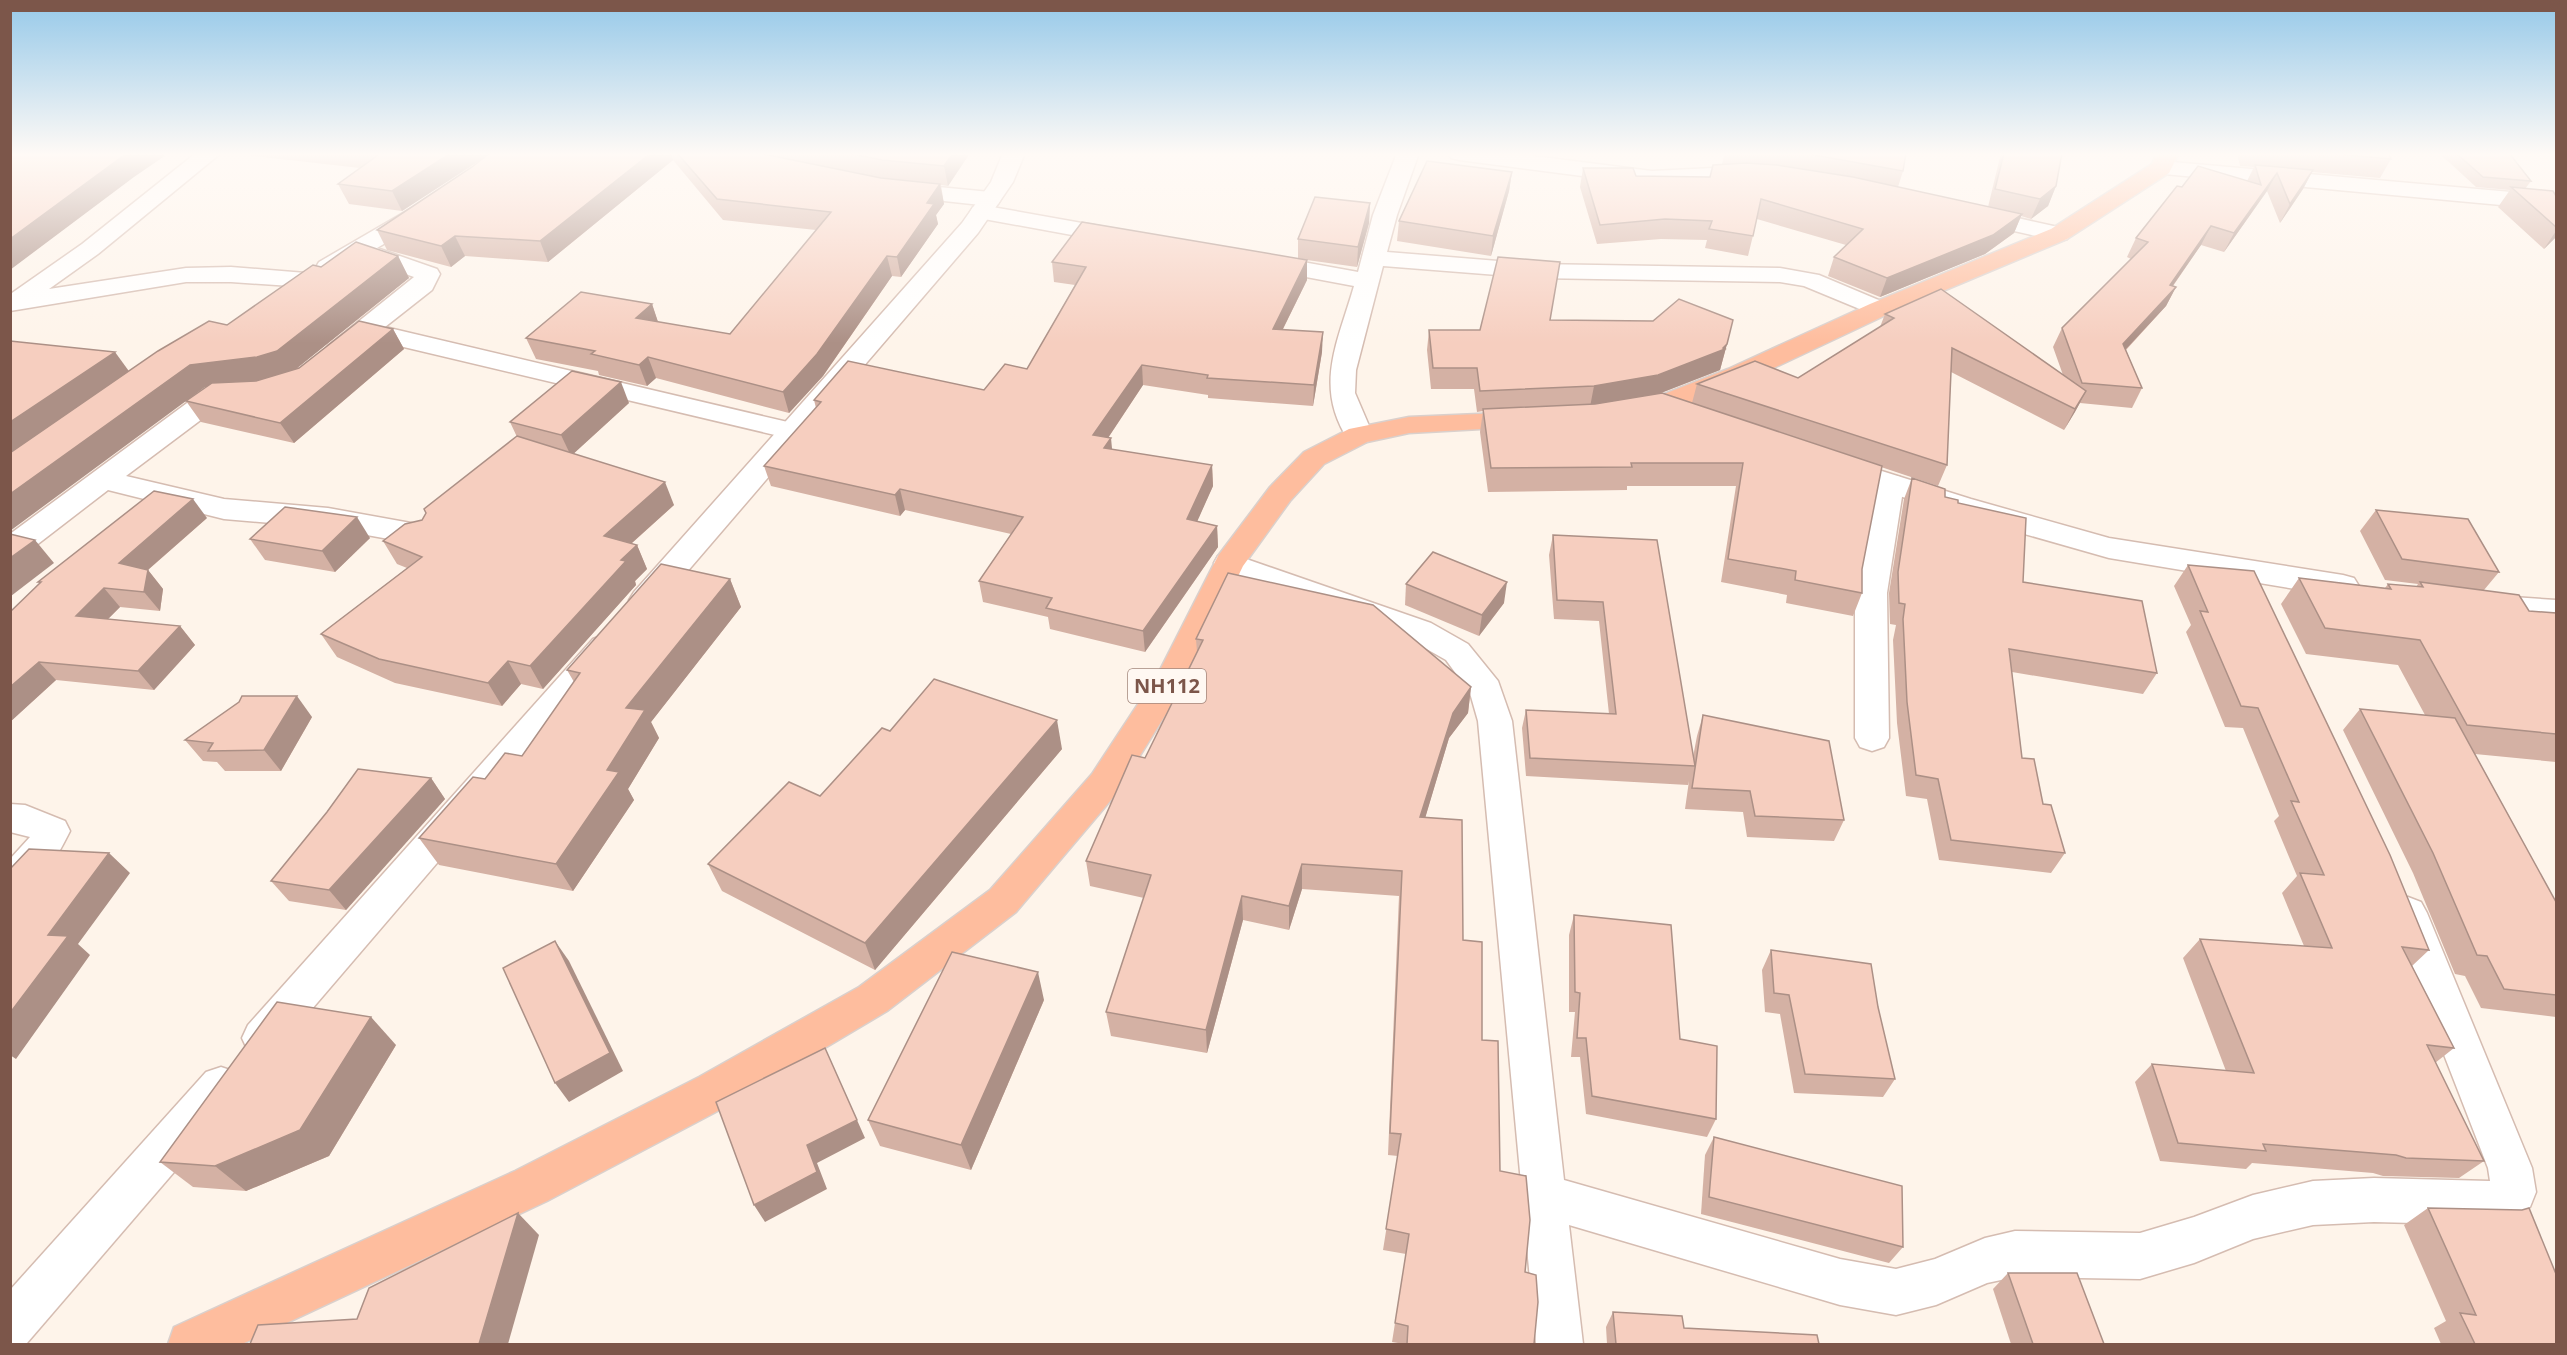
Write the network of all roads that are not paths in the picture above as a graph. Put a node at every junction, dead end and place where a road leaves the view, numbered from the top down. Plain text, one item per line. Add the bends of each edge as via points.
1 (129, 216) edge
2 (415, 216) edge
3 (978, 216) edge
4 (1035, 216) edge
5 (1385, 216) edge
6 (1979, 216) edge
7 (2088, 216) edge
8 (2059, 234) junction
9 (1144, 241) edge
10 (358, 250) junction
11 (1247, 259) edge
12 (1371, 269) junction
13 (10, 276) edge
14 (47, 280) junction
15 (306, 280) junction
16 (269, 302) edge
17 (12, 305) edge
18 (1879, 309) junction
19 (366, 330) junction
20 (319, 366) edge
21 (257, 391) edge
22 (1660, 405) junction
23 (1602, 415) edge
24 (1557, 419) edge
25 (1705, 421) edge
26 (792, 431) junction
27 (1359, 435) junction
28 (1806, 456) edge
29 (102, 479) junction
30 (1890, 484) junction
31 (162, 496) junction
32 (135, 518) edge
33 (422, 535) edge
34 (10, 550) edge
35 (1230, 563) junction
36 (2248, 573) junction
37 (2376, 591) edge
38 (2457, 603) edge
39 (2556, 611) edge
40 (2268, 614) edge
41 (1872, 738) dead end
42 (10, 818) edge
43 (2392, 874) edge
44 (10, 885) edge
45 (2514, 1192) junction
46 (1543, 1196) junction
47 (2531, 1234) edge
48 (10, 1326) edge
49 (190, 1344) edge
50 (1559, 1344) edge

1 - 14 street
2 - 10 street
3 - 26 street
4 - 9 street
5 - 12 street
6 - 8 street
7 - 8 highway
8 - 18 highway
10 - 15 street
10 - 19 street via 428,274 423,285
11 - 12 street
12 - 18 street via 1780,275 1810,280
12 - 27 street via 1342,370 1342,393
13 - 14 street
14 - 17 street
15 - 16 street
15 - 17 street via 188,275 145,279
18 - 22 highway
19 - 20 street
19 - 26 street
21 - 29 street via 235,389 216,396
22 - 23 highway
22 - 25 street
24 - 27 highway, NH112 via 1410,425
26 - 48 street
27 - 35 highway, NH112 via 1314,458 1280,494
28 - 30 street
29 - 31 street
29 - 34 street
30 - 36 street via 2109,548
30 - 41 street via 1871,593
31 - 32 street
31 - 33 street via 224,509 369,523
35 - 46 street via 1420,631 1457,652 1486,690 1496,721
35 - 49 highway, NH112 via 1173,677 1104,784 1004,901 873,999 714,1091 531,1186
36 - 37 street
36 - 40 street
38 - 39 street
42 - 44 street via 25,819 52,831 43,848
43 - 45 street via 2510,1168
45 - 46 street via 2496,1203 2313,1203 2253,1217 2140,1256 2015,1254 1896,1292 1840,1282
45 - 47 street
46 - 50 street

